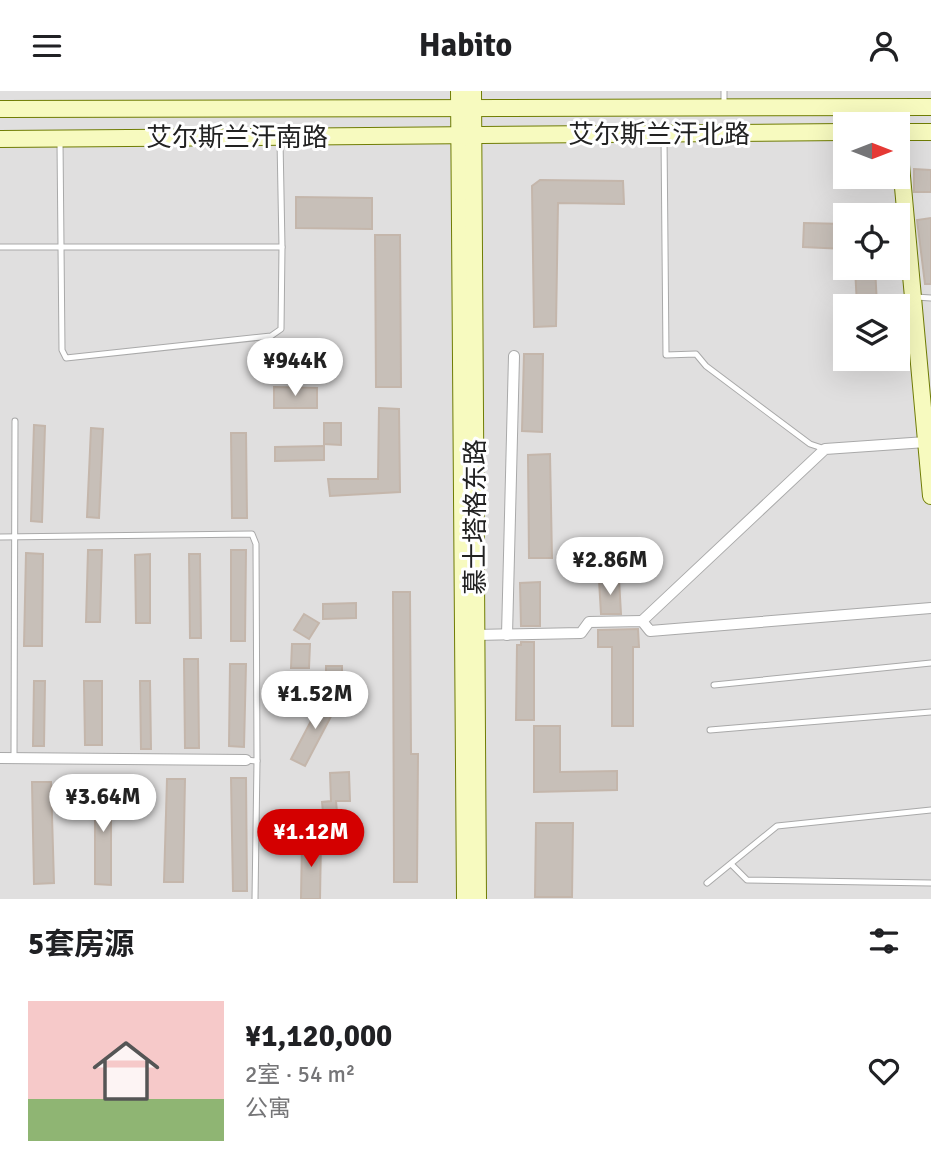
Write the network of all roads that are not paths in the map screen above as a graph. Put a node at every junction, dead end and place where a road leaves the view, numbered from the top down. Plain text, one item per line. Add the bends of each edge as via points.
1 (459, 91) edge
2 (473, 91) edge
3 (724, 99) edge
4 (931, 107) edge
5 (466, 108) junction
6 (0, 109) edge
7 (833, 132) edge
8 (910, 132) edge
9 (931, 132) edge
10 (664, 134) junction
11 (466, 136) junction
12 (280, 137) junction
13 (0, 139) edge
14 (60, 139) junction
15 (903, 189) edge
16 (0, 247) edge
17 (61, 247) junction
18 (282, 247) junction
19 (913, 297) junction
20 (931, 298) edge
21 (514, 356) dead end
22 (15, 421) dead end
23 (926, 442) junction
24 (825, 449) junction
25 (931, 496) edge
26 (0, 537) edge
27 (15, 537) junction
28 (931, 608) edge
29 (642, 621) junction
30 (476, 635) junction
31 (507, 635) junction
32 (931, 663) edge
33 (714, 685) dead end
34 (931, 712) edge
35 (710, 730) dead end
36 (0, 758) edge
37 (14, 758) junction
38 (252, 760) junction
39 (931, 810) edge
40 (731, 864) junction
41 (708, 883) dead end
42 (931, 883) edge
43 (255, 899) edge
44 (465, 899) edge
45 (478, 899) edge

1 - 5 main road
2 - 5 main road
3 - 4 main road, 艾尔斯兰汗北路
3 - 5 main road, 艾尔斯兰汗北路
5 - 6 main road, 艾尔斯兰汗南路
5 - 11 main road
7 - 10 main road, 艾尔斯兰汗北路
8 - 9 main road
10 - 11 main road, 艾尔斯兰汗北路
10 - 24 lane via 666,355 696,354 810,444
11 - 12 main road, 艾尔斯兰汗南路
11 - 30 main road, 慕士塔格东路
11 - 44 main road, 慕士塔格东路
12 - 14 main road, 艾尔斯兰汗南路
12 - 18 lane
13 - 14 main road, 艾尔斯兰汗南路
14 - 17 lane
15 - 19 main road
16 - 17 lane
17 - 18 lane
17 - 18 lane via 62,350 66,358 271,336 281,329
19 - 20 lane
19 - 23 main road
21 - 31 street
22 - 27 lane
23 - 24 street
23 - 25 main road
24 - 29 street
26 - 27 lane
27 - 37 lane
27 - 38 lane via 251,534 256,544
28 - 29 street via 650,631
29 - 31 street via 589,622 582,633
30 - 31 street
30 - 45 main road, 慕士塔格东路
32 - 33 lane
34 - 35 lane
36 - 37 street
37 - 38 street
38 - 43 lane
39 - 40 lane via 776,826
40 - 41 lane
40 - 42 lane via 747,880

